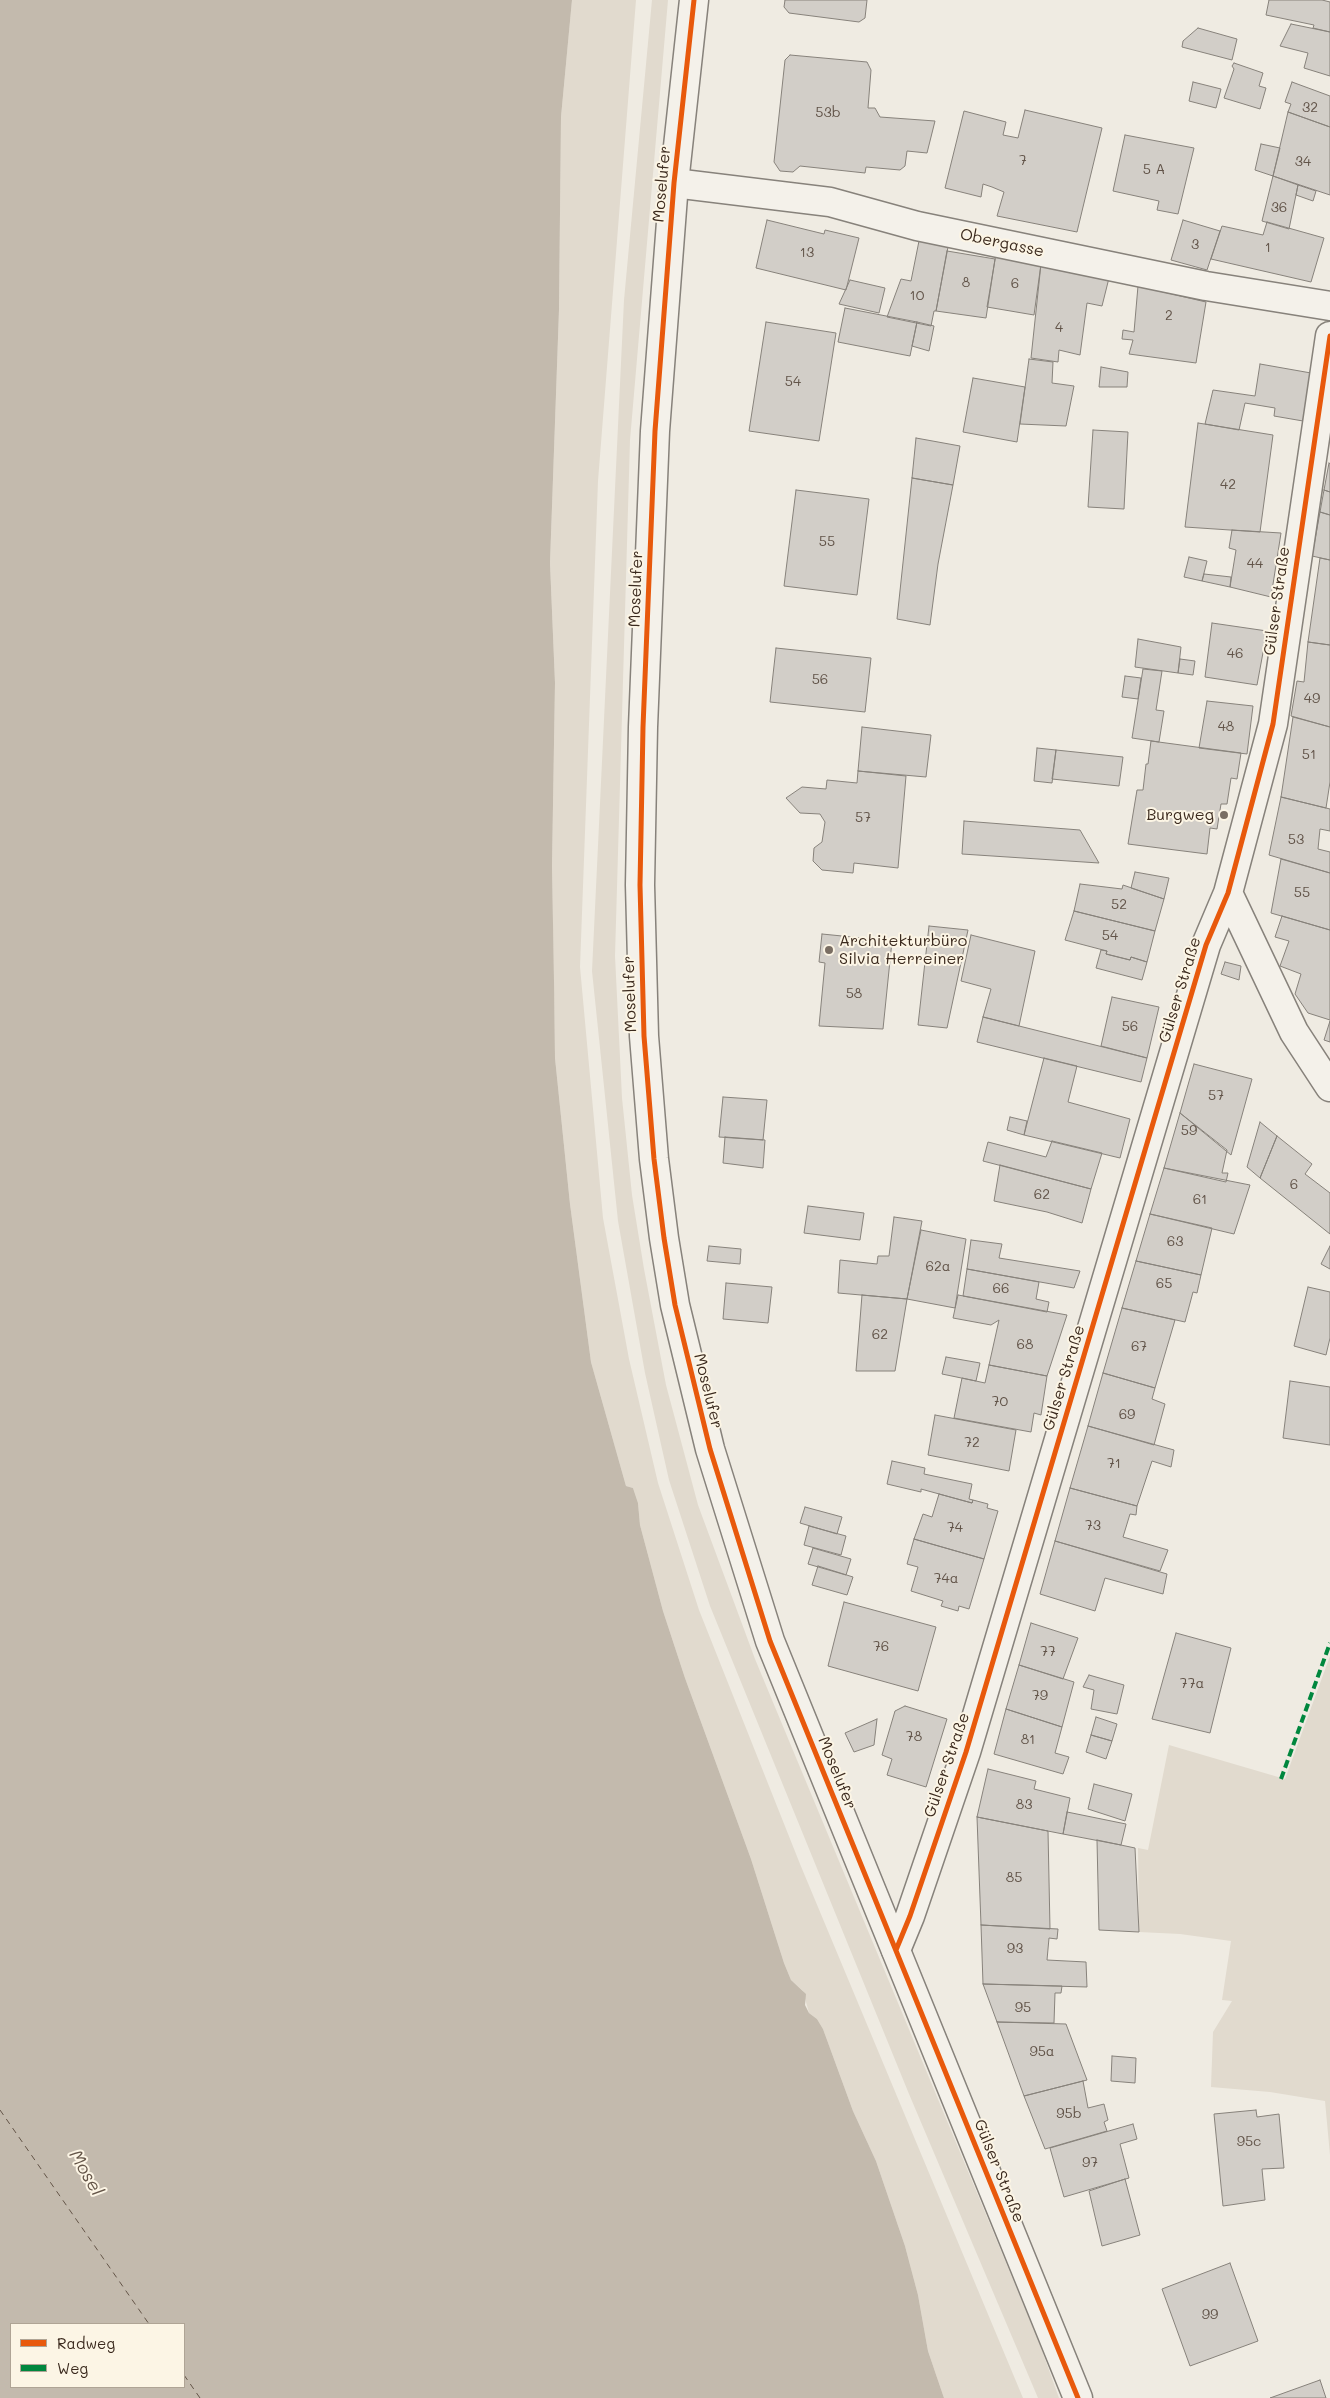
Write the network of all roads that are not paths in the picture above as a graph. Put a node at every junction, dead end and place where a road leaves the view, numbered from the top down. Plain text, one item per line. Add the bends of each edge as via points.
1 (694, 0) edge
2 (674, 183) junction
3 (1330, 306) edge
4 (1330, 336) edge
5 (1228, 893) junction
6 (1330, 1087) edge
7 (896, 1950) junction
8 (1078, 2398) edge

1 - 2 street, Moselufer
2 - 3 street, Obergasse via 830,202 917,226 1206,286
2 - 7 street, Moselufer via 654,453 640,875 644,1036 660,1208 675,1306 710,1449 748,1577 770,1641
4 - 5 street, Gülser Straße via 1273,724
5 - 6 street via 1294,1032
5 - 7 street, Gülser Straße via 1206,945 966,1752
7 - 8 street, Gülser Straße

